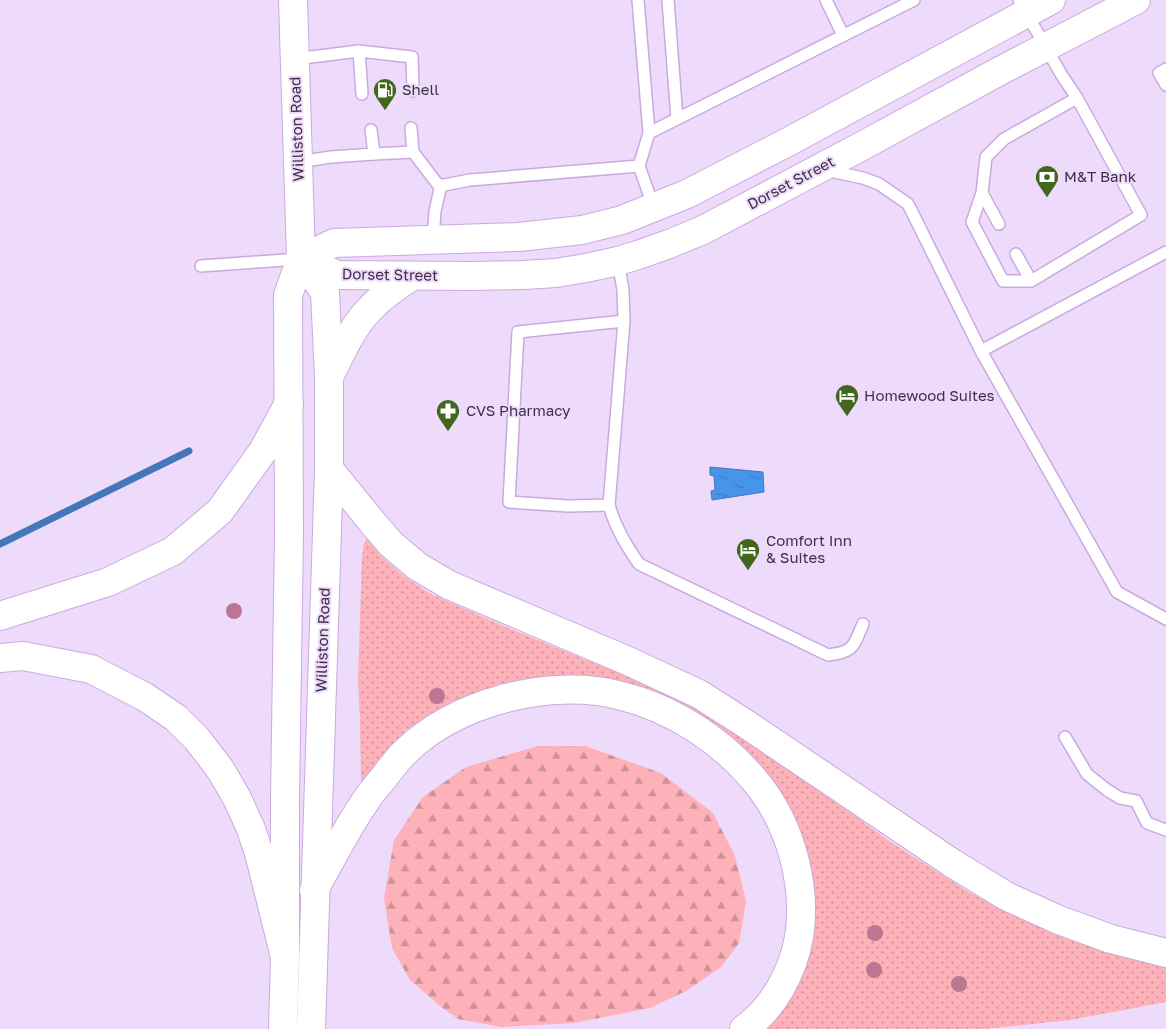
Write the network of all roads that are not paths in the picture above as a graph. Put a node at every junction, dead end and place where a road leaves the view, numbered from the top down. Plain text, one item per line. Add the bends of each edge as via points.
1 (293, 0) edge
2 (638, 0) edge
3 (668, 0) edge
4 (826, 0) edge
5 (914, 0) edge
6 (1051, 0) edge
7 (1136, 0) edge
8 (1023, 7) edge
9 (843, 35) junction
10 (1046, 48) junction
11 (359, 51) junction
12 (295, 59) junction
13 (1166, 69) edge
14 (1166, 85) edge
15 (413, 91) dead end
16 (362, 94) dead end
17 (1076, 98) junction
18 (677, 119) junction
19 (411, 128) dead end
20 (371, 130) dead end
21 (649, 133) junction
22 (413, 152) junction
23 (374, 154) junction
24 (298, 162) junction
25 (638, 166) junction
26 (818, 169) junction
27 (441, 185) junction
28 (982, 193) junction
29 (654, 208) junction
30 (999, 224) dead end
31 (433, 240) junction
32 (669, 244) junction
33 (1166, 252) edge
34 (1016, 254) dead end
35 (302, 259) junction
36 (618, 261) junction
37 (201, 266) dead end
38 (412, 276) junction
39 (1031, 281) junction
40 (624, 321) junction
41 (981, 351) junction
42 (329, 377) junction
43 (289, 403) junction
44 (329, 469) junction
45 (609, 505) junction
46 (0, 616) edge
47 (1166, 619) edge
48 (862, 624) dead end
49 (0, 658) edge
50 (1065, 737) dead end
51 (1166, 830) edge
52 (314, 890) junction
53 (1166, 953) edge
54 (285, 957) junction
55 (283, 1025) edge
56 (311, 1025) edge
57 (744, 1029) edge

1 - 12 main road, Williston Road
2 - 21 lane
3 - 18 lane
4 - 9 lane
5 - 9 lane
6 - 8 main road
7 - 10 main road, Dorset Street
8 - 10 lane
8 - 29 main road via 786,143
9 - 18 lane
10 - 17 lane
10 - 26 main road, Dorset Street
11 - 12 lane
11 - 15 lane via 412,57
11 - 16 lane
12 - 24 main road, Williston Road
13 - 14 lane via 1160,73
17 - 28 lane via 1004,139 986,157
17 - 39 lane via 1141,215
18 - 21 lane
19 - 22 lane
20 - 23 lane
21 - 25 lane
22 - 23 lane
22 - 27 lane
23 - 24 lane
24 - 35 main road, Williston Road
25 - 27 lane
25 - 29 lane
26 - 32 main road, Dorset Street via 703,230
26 - 41 lane via 863,178 908,204
27 - 31 lane
28 - 30 lane
28 - 39 lane via 972,222 1003,281
29 - 31 main road via 582,230 519,237
29 - 32 main road
31 - 35 main road via 334,243
32 - 36 main road, Dorset Street
33 - 41 lane
34 - 39 lane
35 - 37 lane
35 - 38 main road, Dorset Street via 337,275
35 - 42 main road, Williston Road via 325,292
35 - 43 main road, Williston Road via 288,295
36 - 38 main road, Dorset Street via 548,274
36 - 40 lane
38 - 42 main road via 368,310
40 - 45 lane
40 - 45 lane via 518,332 509,502
41 - 47 lane via 1117,592
42 - 44 main road, Williston Road
43 - 46 main road via 263,451 220,511 173,551 108,582
43 - 54 main road, Williston Road
44 - 52 main road, Williston Road
44 - 53 main road via 391,544 417,566 449,585 699,694 1006,896 1102,936
45 - 48 lane via 625,543 639,564 828,655 841,654 852,647
49 - 54 main road via 23,656 91,669 145,697 176,718 197,739 220,769 251,829
50 - 51 lane via 1087,774 1120,798 1136,801 1147,823
52 - 56 main road, Williston Road
52 - 57 main road via 367,799 403,754 445,722 494,702 545,691 616,694 640,701 696,728 743,767 777,814 797,867 801,926 793,960 772,1001
54 - 55 main road, Williston Road

